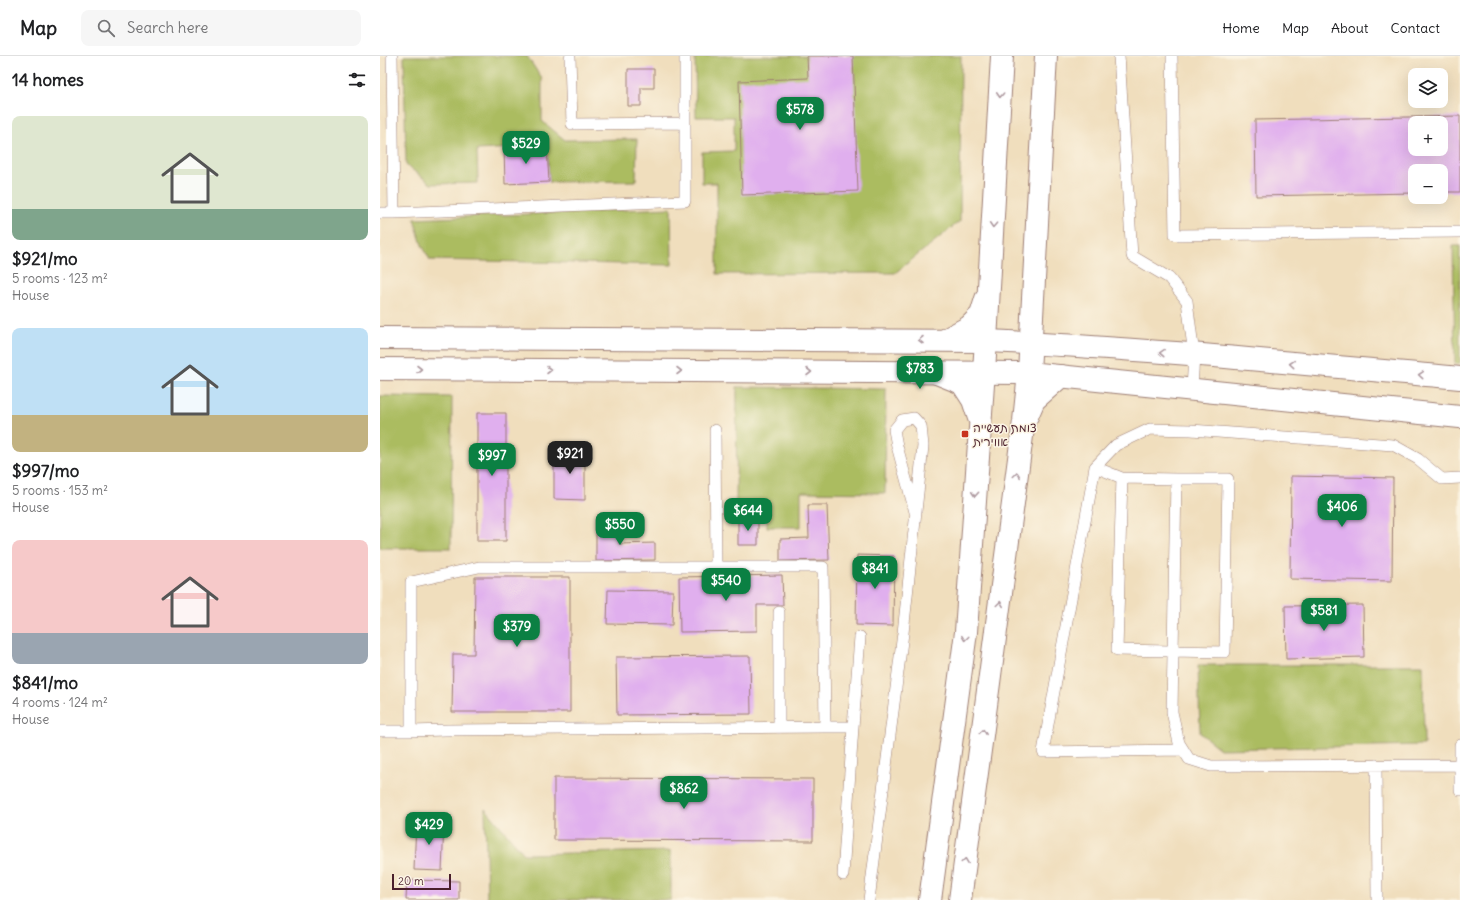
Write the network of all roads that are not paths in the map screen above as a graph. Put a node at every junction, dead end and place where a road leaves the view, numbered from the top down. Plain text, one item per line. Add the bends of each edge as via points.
1 (392, 56) edge
2 (685, 56) edge
3 (1002, 56) edge
4 (1046, 56) edge
5 (1120, 56) edge
6 (1172, 56) edge
7 (570, 57) dead end
8 (685, 124) junction
9 (380, 213) edge
10 (394, 213) junction
11 (1460, 232) edge
12 (990, 286) junction
13 (380, 338) edge
14 (945, 340) junction
15 (986, 341) junction
16 (1031, 343) junction
17 (1194, 355) junction
18 (380, 369) edge
19 (937, 373) junction
20 (984, 373) junction
21 (1029, 374) junction
22 (1061, 376) junction
23 (1460, 378) edge
24 (1192, 389) junction
25 (1460, 416) edge
26 (1024, 421) junction
27 (981, 422) junction
28 (715, 430) dead end
29 (1095, 467) junction
30 (1122, 478) junction
31 (1460, 478) edge
32 (1176, 479) junction
33 (915, 512) junction
34 (716, 567) junction
35 (779, 612) dead end
36 (860, 637) dead end
37 (1173, 651) junction
38 (825, 727) junction
39 (853, 727) junction
40 (779, 728) junction
41 (380, 731) edge
42 (411, 732) junction
43 (1460, 745) edge
44 (1183, 750) junction
45 (1376, 765) junction
46 (1460, 765) edge
47 (1460, 790) edge
48 (843, 875) dead end
49 (868, 900) edge
50 (930, 900) edge
51 (960, 900) edge
52 (1377, 900) edge

1 - 10 lane
2 - 8 lane
3 -> 12 main road
4 - 16 main road
5 - 17 lane via 1132,256 1169,278 1187,301
6 - 11 lane via 1175,236
7 - 8 lane via 572,124
8 - 10 lane via 686,201
9 - 10 lane
12 - 14 main road via 981,315 969,327
12 - 15 main road
14 -> 13 main road
14 - 15 main road
15 - 16 main road
15 - 20 main road
17 -> 16 main road
16 - 21 main road
23 -> 17 main road
17 - 24 lane
18 -> 19 main road
19 - 20 main road
19 - 27 main road via 962,383 973,400
20 - 21 main road
20 - 27 main road
21 - 22 main road
21 - 26 main road
22 - 24 main road
22 - 26 main road via 1034,400
24 - 25 main road
51 -> 26 main road
27 -> 50 main road via 966,632
28 - 34 lane
29 - 30 lane
29 - 31 lane via 1116,444 1150,429 1191,430 1393,445 1418,459 1442,479
29 - 44 lane via 1043,752
30 - 32 lane
30 - 37 lane via 1117,650
32 - 37 lane
32 - 37 lane via 1228,479 1228,487 1225,652
33 - 33 lane via 896,446 894,430 902,420 914,418 921,426 923,446
33 - 49 lane via 903,633
34 - 38 lane via 823,567
34 - 42 lane via 479,567 411,582
35 - 40 lane
36 - 39 lane
37 - 44 lane via 1172,712
38 - 39 lane
38 - 40 lane
39 - 48 lane
40 - 42 lane
41 - 42 lane
43 - 46 lane
44 - 45 lane via 1189,759 1211,766
45 - 46 lane
45 - 52 lane
46 - 47 lane

